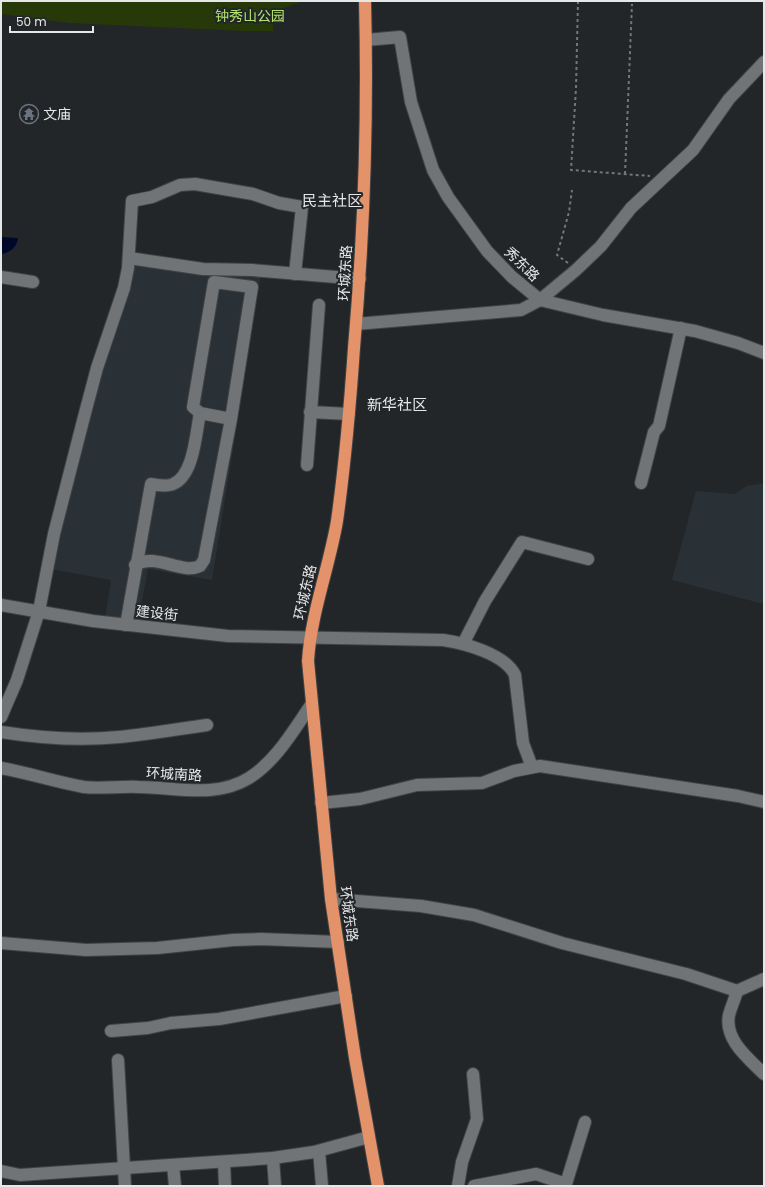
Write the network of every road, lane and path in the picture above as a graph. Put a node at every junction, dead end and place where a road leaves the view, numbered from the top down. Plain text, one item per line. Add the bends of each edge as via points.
1 (365, 1) edge
2 (578, 1) edge
3 (632, 4) dead end
4 (366, 40) junction
5 (764, 62) edge
6 (625, 174) junction
7 (664, 178) junction
8 (572, 190) dead end
9 (129, 258) junction
10 (576, 270) junction
11 (295, 274) junction
12 (1, 277) edge
13 (360, 278) junction
14 (33, 282) dead end
15 (540, 300) junction
16 (318, 305) dead end
17 (356, 324) junction
18 (680, 328) junction
19 (764, 353) edge
20 (310, 412) junction
21 (200, 413) junction
22 (349, 414) junction
23 (231, 419) junction
24 (307, 465) dead end
25 (641, 483) dead end
26 (588, 559) dead end
27 (135, 565) junction
28 (1, 605) edge
29 (39, 611) junction
30 (126, 625) junction
31 (310, 638) junction
32 (463, 644) junction
33 (311, 705) junction
34 (1, 717) edge
35 (207, 725) dead end
36 (1, 732) edge
37 (532, 767) junction
38 (1, 768) edge
39 (764, 802) edge
40 (321, 803) junction
41 (331, 899) junction
42 (338, 942) junction
43 (1, 943) edge
44 (764, 979) edge
45 (737, 991) junction
46 (346, 996) junction
47 (110, 1031) dead end
48 (118, 1060) dead end
49 (473, 1074) dead end
50 (764, 1074) edge
51 (585, 1122) dead end
52 (369, 1137) junction
53 (319, 1151) junction
54 (273, 1158) junction
55 (224, 1162) junction
56 (174, 1165) junction
57 (124, 1168) junction
58 (1, 1171) edge
59 (125, 1186) edge
60 (175, 1186) edge
61 (225, 1186) edge
62 (275, 1186) edge
63 (322, 1186) edge
64 (378, 1186) edge
65 (458, 1186) edge
66 (474, 1186) edge

1 - 4 highway, 环城东路
2 - 6 path via 571,170
3 - 6 path
4 - 13 highway, 环城东路
4 - 15 street, 秀东路 via 400,36 411,102 427,155 440,184 499,265
5 - 7 street via 729,99 692,150
6 - 7 path
7 - 10 street via 631,208 601,246
8 - 10 path via 569,212 557,255
9 - 11 street via 204,269
9 - 11 street via 132,201 152,197 180,185 195,184 253,194 279,203 302,207
9 - 29 street via 124,288 97,368 68,475
10 - 15 street
11 - 13 street
12 - 14 street
13 - 17 highway, 环城东路
15 - 17 street via 521,310
15 - 18 street, 秀东路 via 603,316
16 - 20 street
17 - 22 highway, 环城东路
18 - 19 street, 秀东路 via 717,336
18 - 25 street via 661,420 654,432
20 - 22 street
20 - 24 street
21 - 23 street
21 - 23 street via 193,407 214,282 252,287
21 - 27 street via 193,451 180,481 171,485 151,484
22 - 31 highway, 环城东路 via 336,522
23 - 27 street via 202,563 192,568 150,561
26 - 32 street via 522,542 485,601
27 - 30 street
28 - 29 street, 建设街
29 - 30 street, 建设街
29 - 34 street via 18,680
30 - 31 street, 建设街 via 228,636
31 - 32 street, 建设街 via 443,640
31 - 33 highway, 环城东路 via 308,662
32 - 37 street, 建设街 via 487,652 513,670 524,743
33 - 38 street, 环城南路 via 268,763 249,778 223,789 206,791 85,787
33 - 40 highway, 环城东路
35 - 36 street via 97,738 52,738
37 - 39 street via 595,773
37 - 40 street via 482,783 417,785 360,799
40 - 41 highway, 环城东路
41 - 42 highway, 环城东路
41 - 45 street via 421,906 474,916 562,943 686,974
42 - 43 street via 261,939 157,948 86,950
42 - 46 highway, 环城东路
44 - 45 street
45 - 50 street via 729,1016 731,1032 737,1046
46 - 47 street via 219,1019
46 - 52 highway, 环城东路
48 - 57 street
49 - 65 street via 477,1119 462,1162
51 - 66 street via 566,1184 536,1174
52 - 53 street
52 - 64 highway, 环城东路
53 - 54 street
53 - 63 street
54 - 55 street
54 - 62 street
55 - 56 street
55 - 61 street
56 - 57 street
56 - 60 street
57 - 58 street via 20,1175
57 - 59 street

